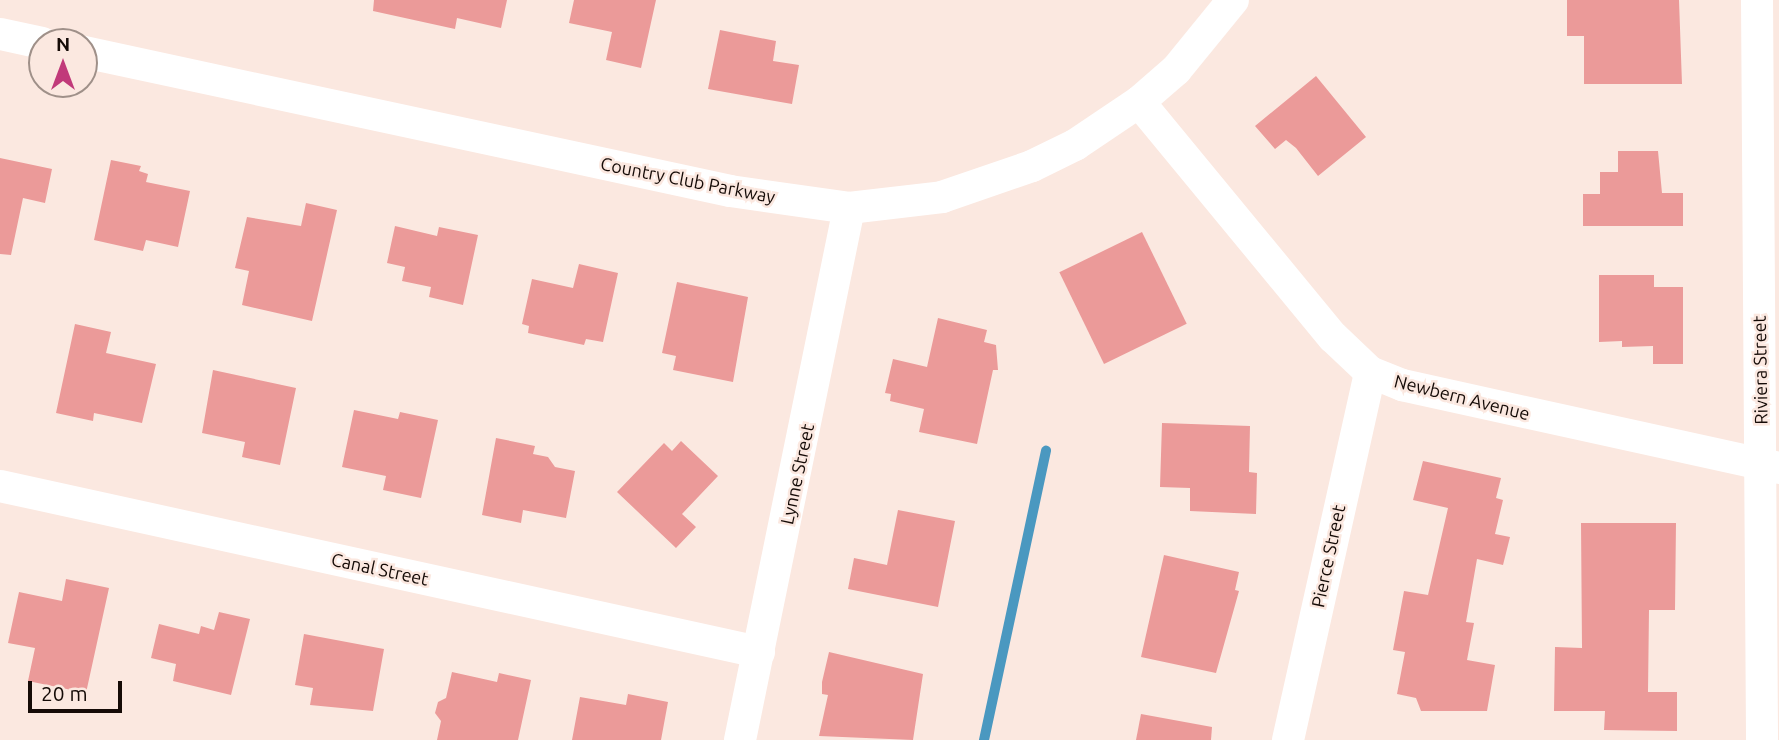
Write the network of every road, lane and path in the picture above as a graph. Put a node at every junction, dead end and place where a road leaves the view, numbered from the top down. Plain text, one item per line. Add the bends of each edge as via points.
1 (1233, 0) edge
2 (1756, 0) edge
3 (0, 34) edge
4 (28, 40) edge
5 (98, 55) edge
6 (1139, 102) junction
7 (849, 208) junction
8 (1370, 372) junction
9 (1770, 466) edge
10 (0, 486) edge
11 (759, 652) junction
12 (740, 740) edge
13 (1288, 740) edge
14 (1762, 740) edge

1 - 6 street, Country Club Parkway via 1185,60
2 - 9 street, Riviera Street
3 - 4 street
5 - 7 street, Country Club Parkway via 730,191
6 - 7 street, Country Club Parkway via 1075,145 987,183 896,205
6 - 8 street, Newbern Avenue via 1333,337
7 - 11 street, Lynne Street
8 - 9 street, Newbern Avenue via 1402,386
8 - 13 street, Pierce Street
9 - 14 street, Riviera Street
10 - 11 street, Canal Street
11 - 12 street, Lynne Street

